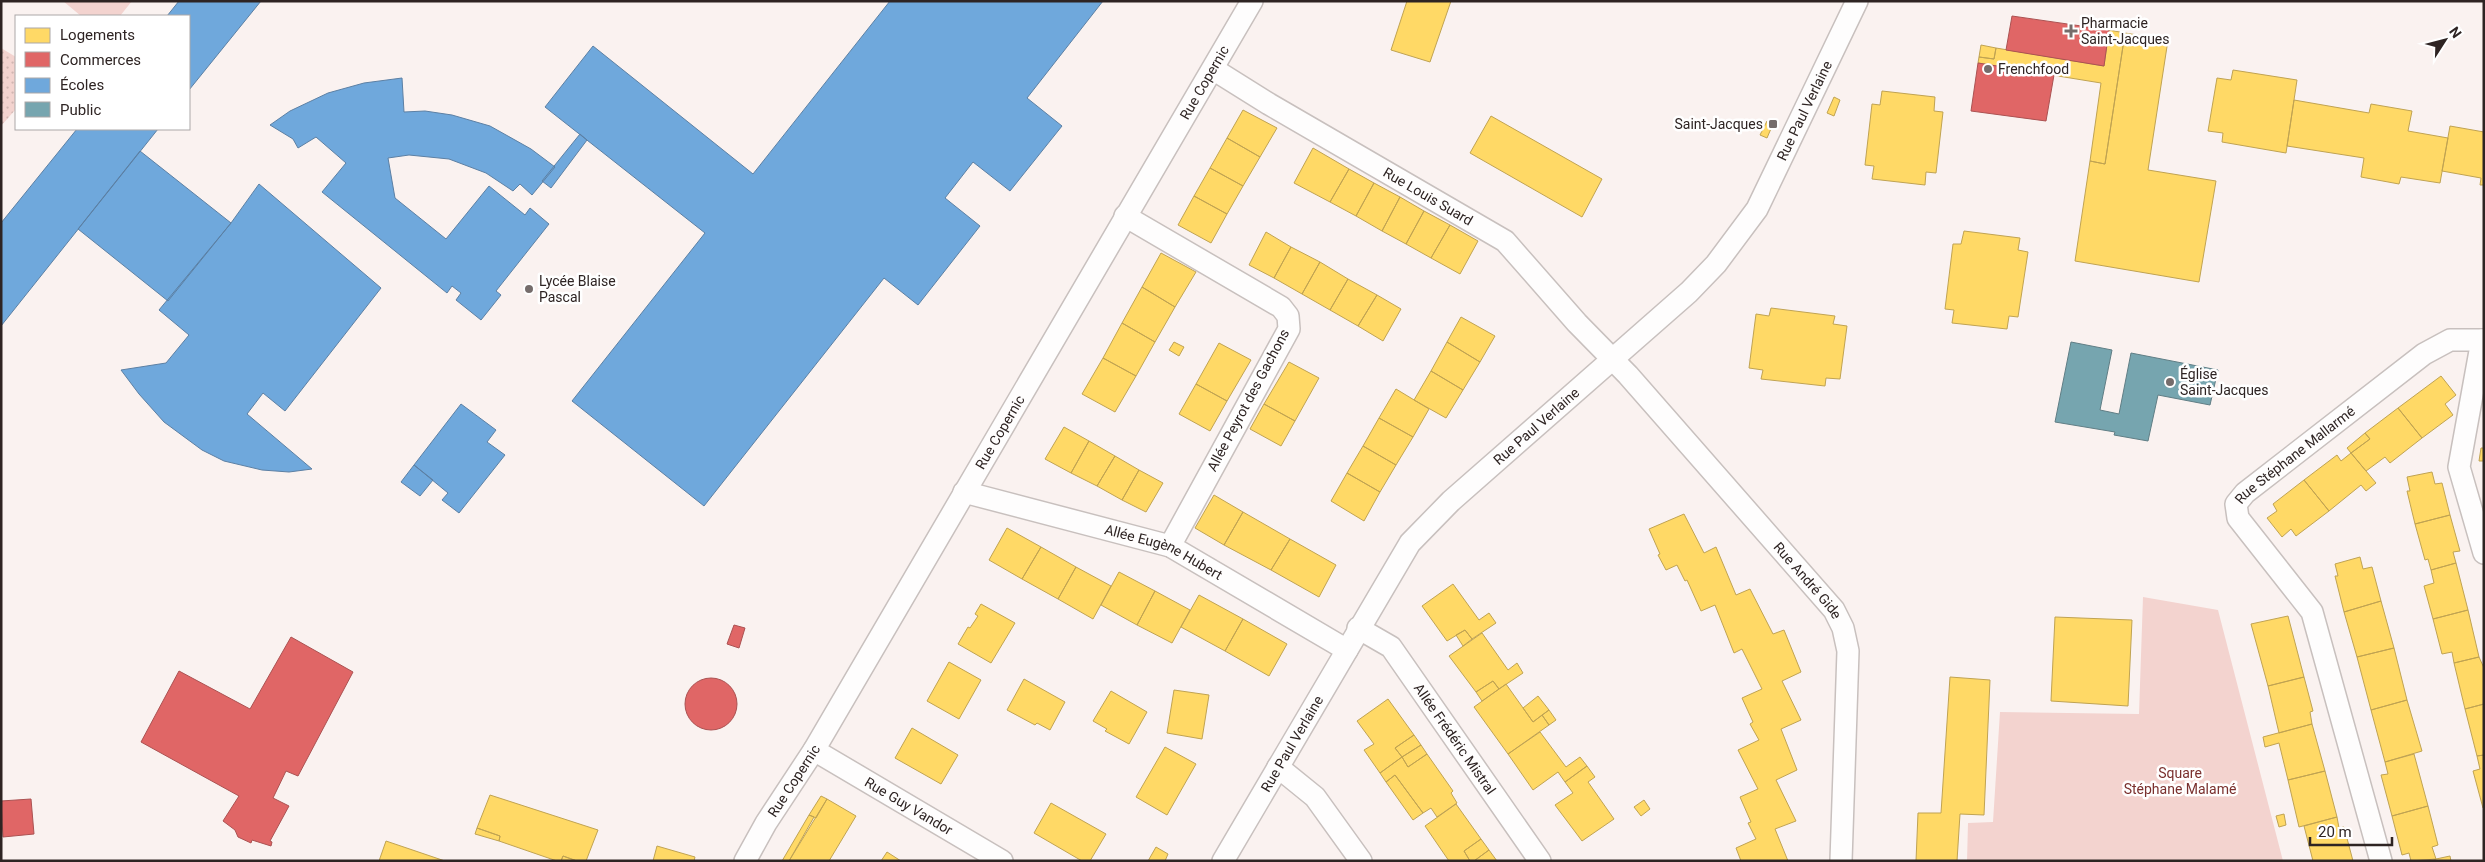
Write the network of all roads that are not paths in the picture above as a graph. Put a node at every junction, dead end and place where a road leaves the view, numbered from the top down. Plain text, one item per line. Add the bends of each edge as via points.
1 (1252, 1) edge
2 (1858, 1) edge
3 (1213, 69) junction
4 (1125, 216) junction
5 (2483, 340) edge
6 (1613, 360) junction
7 (964, 492) junction
8 (1170, 546) junction
9 (2484, 553) edge
10 (1358, 628) junction
11 (1347, 650) junction
12 (814, 750) junction
13 (1278, 767) junction
14 (745, 861) edge
15 (1002, 861) edge
16 (1223, 861) edge
17 (1361, 861) edge
18 (1540, 861) edge
19 (1840, 861) edge
20 (2381, 861) edge

1 - 3 street, Rue Copernic
2 - 6 street, Rue Paul Verlaine via 1757,209 1716,264
3 - 4 street, Rue Copernic
3 - 6 street, Rue Louis Suard via 1505,241 1576,324
4 - 7 street, Rue Copernic
4 - 8 street, Allée Peyrot des Gachons via 1281,307 1288,316 1289,329
5 - 9 street via 2459,467
5 - 20 street, Rue Stéphane Mallarmé via 2450,340 2424,354 2236,504 2238,518 2312,612
6 - 10 street, Rue Paul Verlaine via 1430,521 1410,543
6 - 19 street, Rue André Gide via 1834,610 1843,628 1848,651
7 - 8 street, Allée Eugène Hubert
7 - 12 street, Rue Copernic
8 - 11 street, Allée Eugène Hubert
10 - 11 street, Rue Paul Verlaine
10 - 18 street, Allée Frédéric Mistral via 1391,648
11 - 13 street, Rue Paul Verlaine
12 - 14 street, Rue Copernic
12 - 15 street, Rue Guy Vandor
13 - 16 street, Rue Paul Verlaine
13 - 17 street via 1315,797

